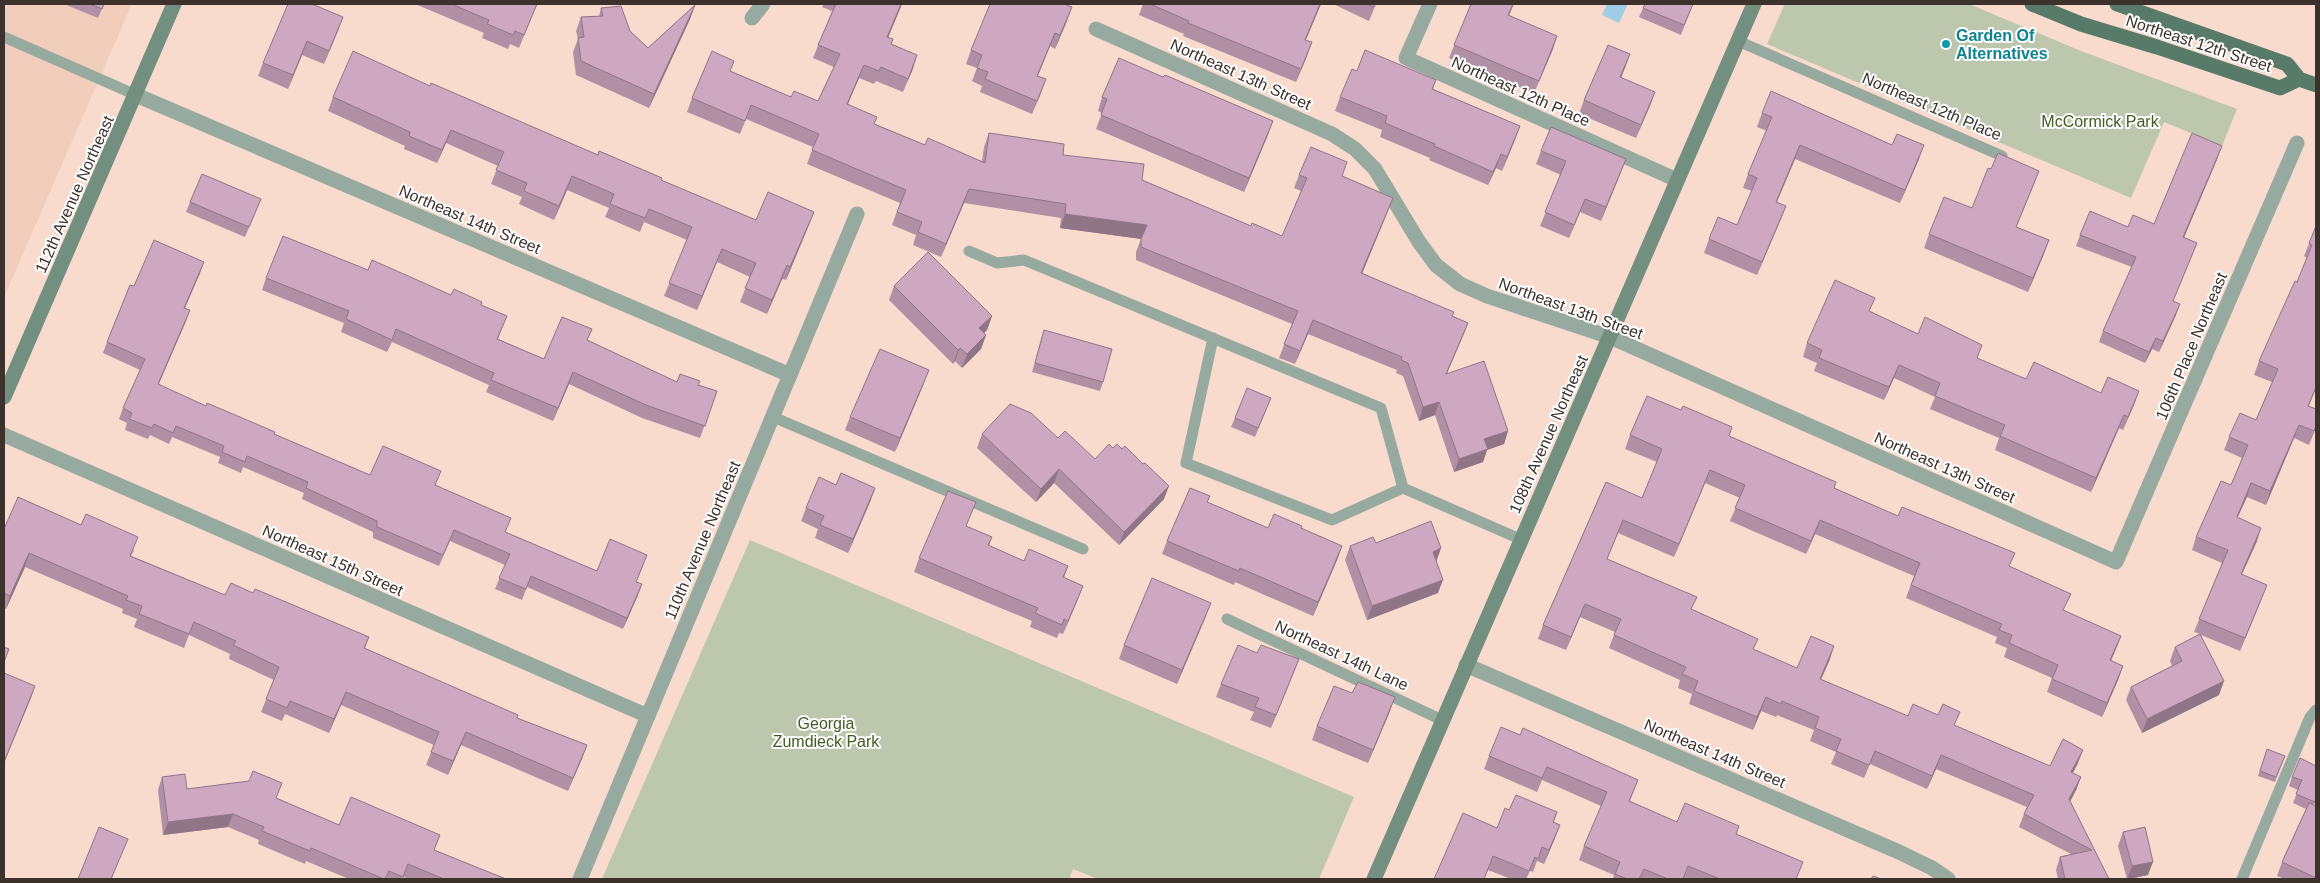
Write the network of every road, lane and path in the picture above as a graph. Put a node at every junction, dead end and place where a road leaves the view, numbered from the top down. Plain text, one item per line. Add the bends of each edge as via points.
1 (174, 4) edge
2 (763, 4) edge
3 (1430, 4) edge
4 (1754, 4) edge
5 (2032, 4) edge
6 (2117, 4) edge
7 (752, 18) dead end
8 (1096, 29) dead end
9 (4, 37) edge
10 (1738, 41) junction
11 (2299, 79) junction
12 (2316, 85) edge
13 (136, 95) junction
14 (2298, 143) dead end
15 (2002, 156) edge
16 (1677, 180) junction
17 (857, 214) dead end
18 (968, 251) dead end
19 (1610, 337) junction
20 (1213, 338) junction
21 (790, 375) junction
22 (4, 397) edge
23 (773, 417) junction
24 (4, 435) edge
25 (1402, 488) junction
26 (1520, 539) junction
27 (1083, 549) dead end
28 (2116, 562) joint
29 (1227, 619) dead end
30 (1466, 665) junction
31 (2316, 710) edge
32 (648, 716) junction
33 (1442, 720) junction
34 (580, 879) edge
35 (1374, 879) edge
36 (1948, 879) edge
37 (2242, 879) edge

1 - 13 main road, 112th Avenue Northeast
2 - 7 street
3 - 16 street, Northeast 12th Place via 1406,58
4 - 10 main road, 108th Avenue Northeast
5 - 11 main road, Northeast 12th Street via 2081,24 2280,88
6 - 11 main road, Northeast 12th Street via 2287,64
8 - 19 street, Northeast 13th Street via 1324,130 1355,149 1375,169 1405,221 1436,265 1460,284
9 - 13 lane
10 - 15 lane, Northeast 12th Place
10 - 16 main road, 108th Avenue Northeast
11 - 12 main road, Northeast 12th Street
13 - 21 street, Northeast 14th Street
13 - 22 main road, 112th Avenue Northeast
14 - 28 street, 106th Place Northeast
16 - 19 main road, 108th Avenue Northeast
17 - 21 street, 110th Avenue Northeast
18 - 20 lane via 997,264 1024,260
19 - 26 main road, 108th Avenue Northeast
19 - 28 street, Northeast 13th Street
20 - 25 lane via 1381,408
20 - 25 lane via 1186,463 1332,520
21 - 23 street, 110th Avenue Northeast
23 - 27 lane
23 - 32 street, 110th Avenue Northeast
24 - 32 street, Northeast 15th Street
25 - 26 lane
26 - 30 main road, 108th Avenue Northeast
29 - 33 lane, Northeast 14th Lane
30 - 33 main road, 108th Avenue Northeast
30 - 36 street, Northeast 14th Street via 1899,852
31 - 37 lane via 2310,717
32 - 34 street, 110th Avenue Northeast
33 - 35 main road, 108th Avenue Northeast

